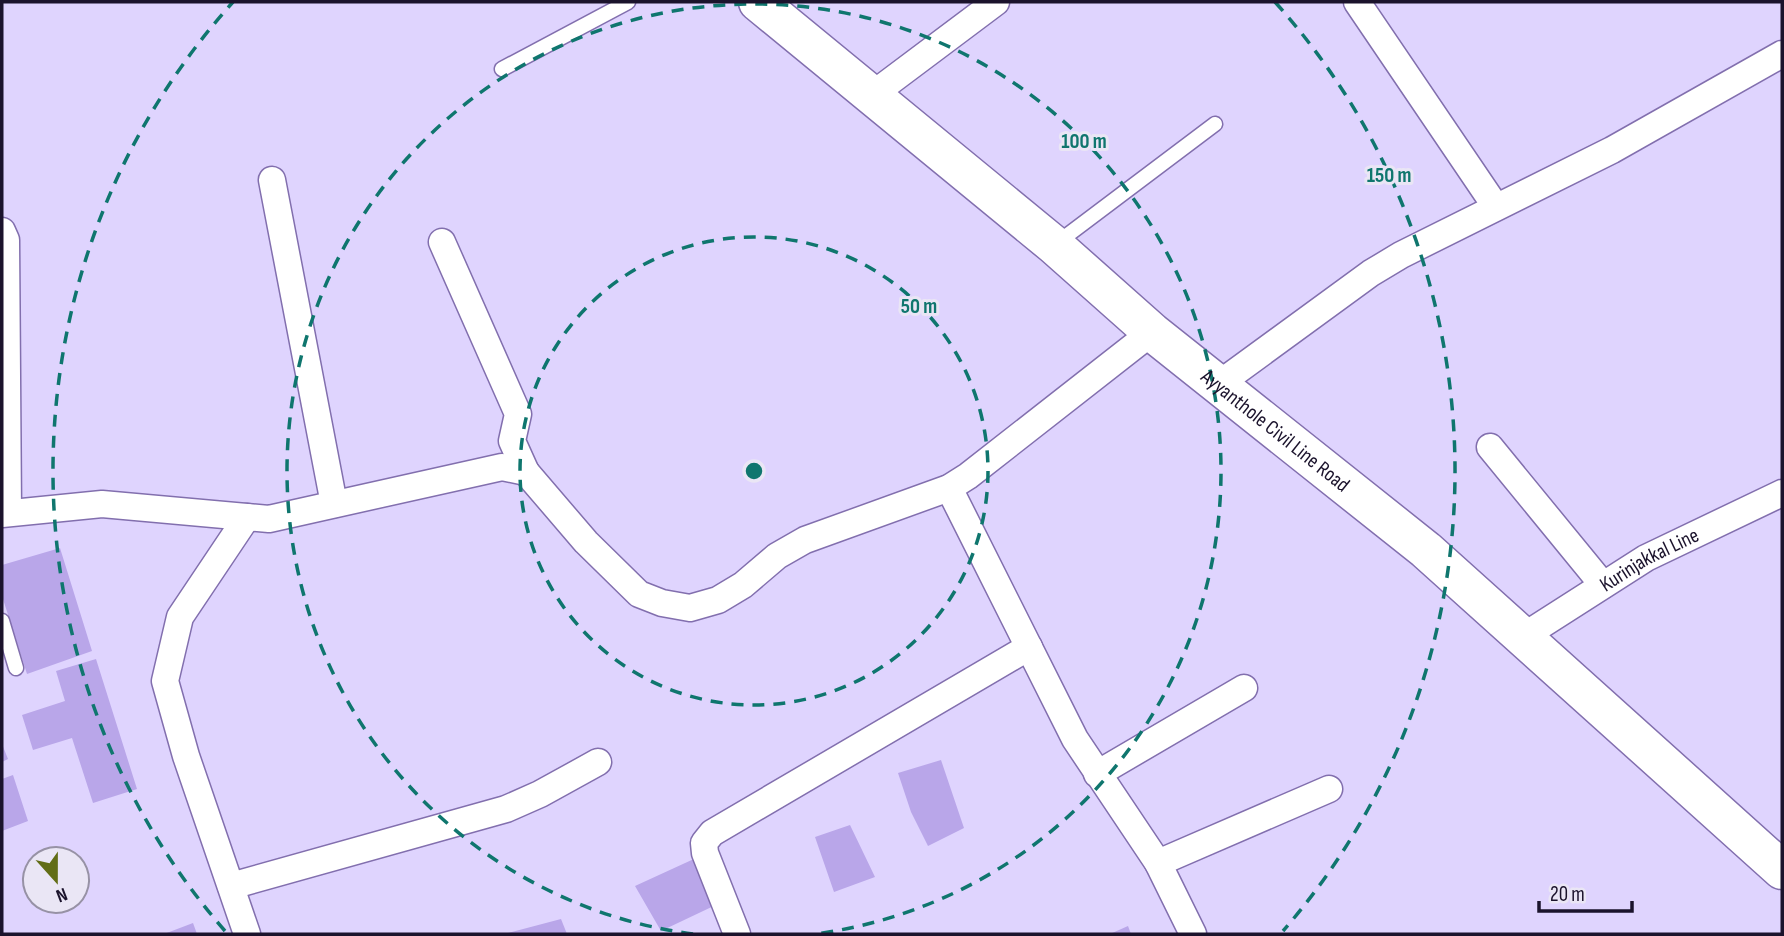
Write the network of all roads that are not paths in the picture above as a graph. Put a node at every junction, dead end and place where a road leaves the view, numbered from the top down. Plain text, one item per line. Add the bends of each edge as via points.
1 (628, 2) edge
2 (996, 2) edge
3 (1357, 2) edge
4 (761, 3) edge
5 (1782, 54) edge
6 (502, 69) dead end
7 (872, 95) junction
8 (1215, 124) dead end
9 (272, 180) dead end
10 (1496, 207) junction
11 (2, 231) edge
12 (442, 242) dead end
13 (1054, 245) junction
14 (1152, 332) junction
15 (1219, 384) junction
16 (1490, 447) dead end
17 (526, 472) junction
18 (949, 488) junction
19 (1782, 494) edge
20 (334, 504) junction
21 (5, 513) edge
22 (247, 517) junction
23 (1603, 585) junction
24 (2, 621) edge
25 (1524, 636) junction
26 (1029, 647) junction
27 (16, 668) dead end
28 (1244, 688) dead end
29 (598, 762) dead end
30 (1097, 775) junction
31 (1329, 789) dead end
32 (1158, 863) junction
33 (1782, 870) edge
34 (231, 886) junction
35 (247, 934) edge
36 (737, 934) edge
37 (1194, 934) edge

1 - 6 lane
2 - 7 street
3 - 10 street
4 - 7 main road, Ayyanthole Civil Line Road
5 - 10 street via 1612,150
7 - 13 main road, Ayyanthole Civil Line Road
8 - 13 lane
9 - 20 street
10 - 15 street via 1371,273
11 - 21 street via 6,240
12 - 17 street via 517,414 512,441
13 - 14 main road, Ayyanthole Civil Line Road
14 - 15 main road, Ayyanthole Civil Line Road
14 - 18 street
15 - 25 main road, Ayyanthole Civil Line Road via 1426,550
16 - 23 street
17 - 18 street via 586,542 639,594 690,608 718,600 805,540
17 - 20 street via 502,467
18 - 26 street
19 - 23 street, Kurinjakkal Line via 1646,558
20 - 22 street via 269,519
21 - 22 street via 102,504
22 - 34 street via 180,617 165,681
23 - 25 street, Kurinjakkal Line
24 - 27 lane
25 - 33 main road, Ayyanthole Civil Line Road
26 - 30 street
26 - 36 street via 712,833 704,843 705,853
28 - 30 street
29 - 34 street via 506,809
30 - 32 street
31 - 32 street
32 - 37 street
34 - 35 street

